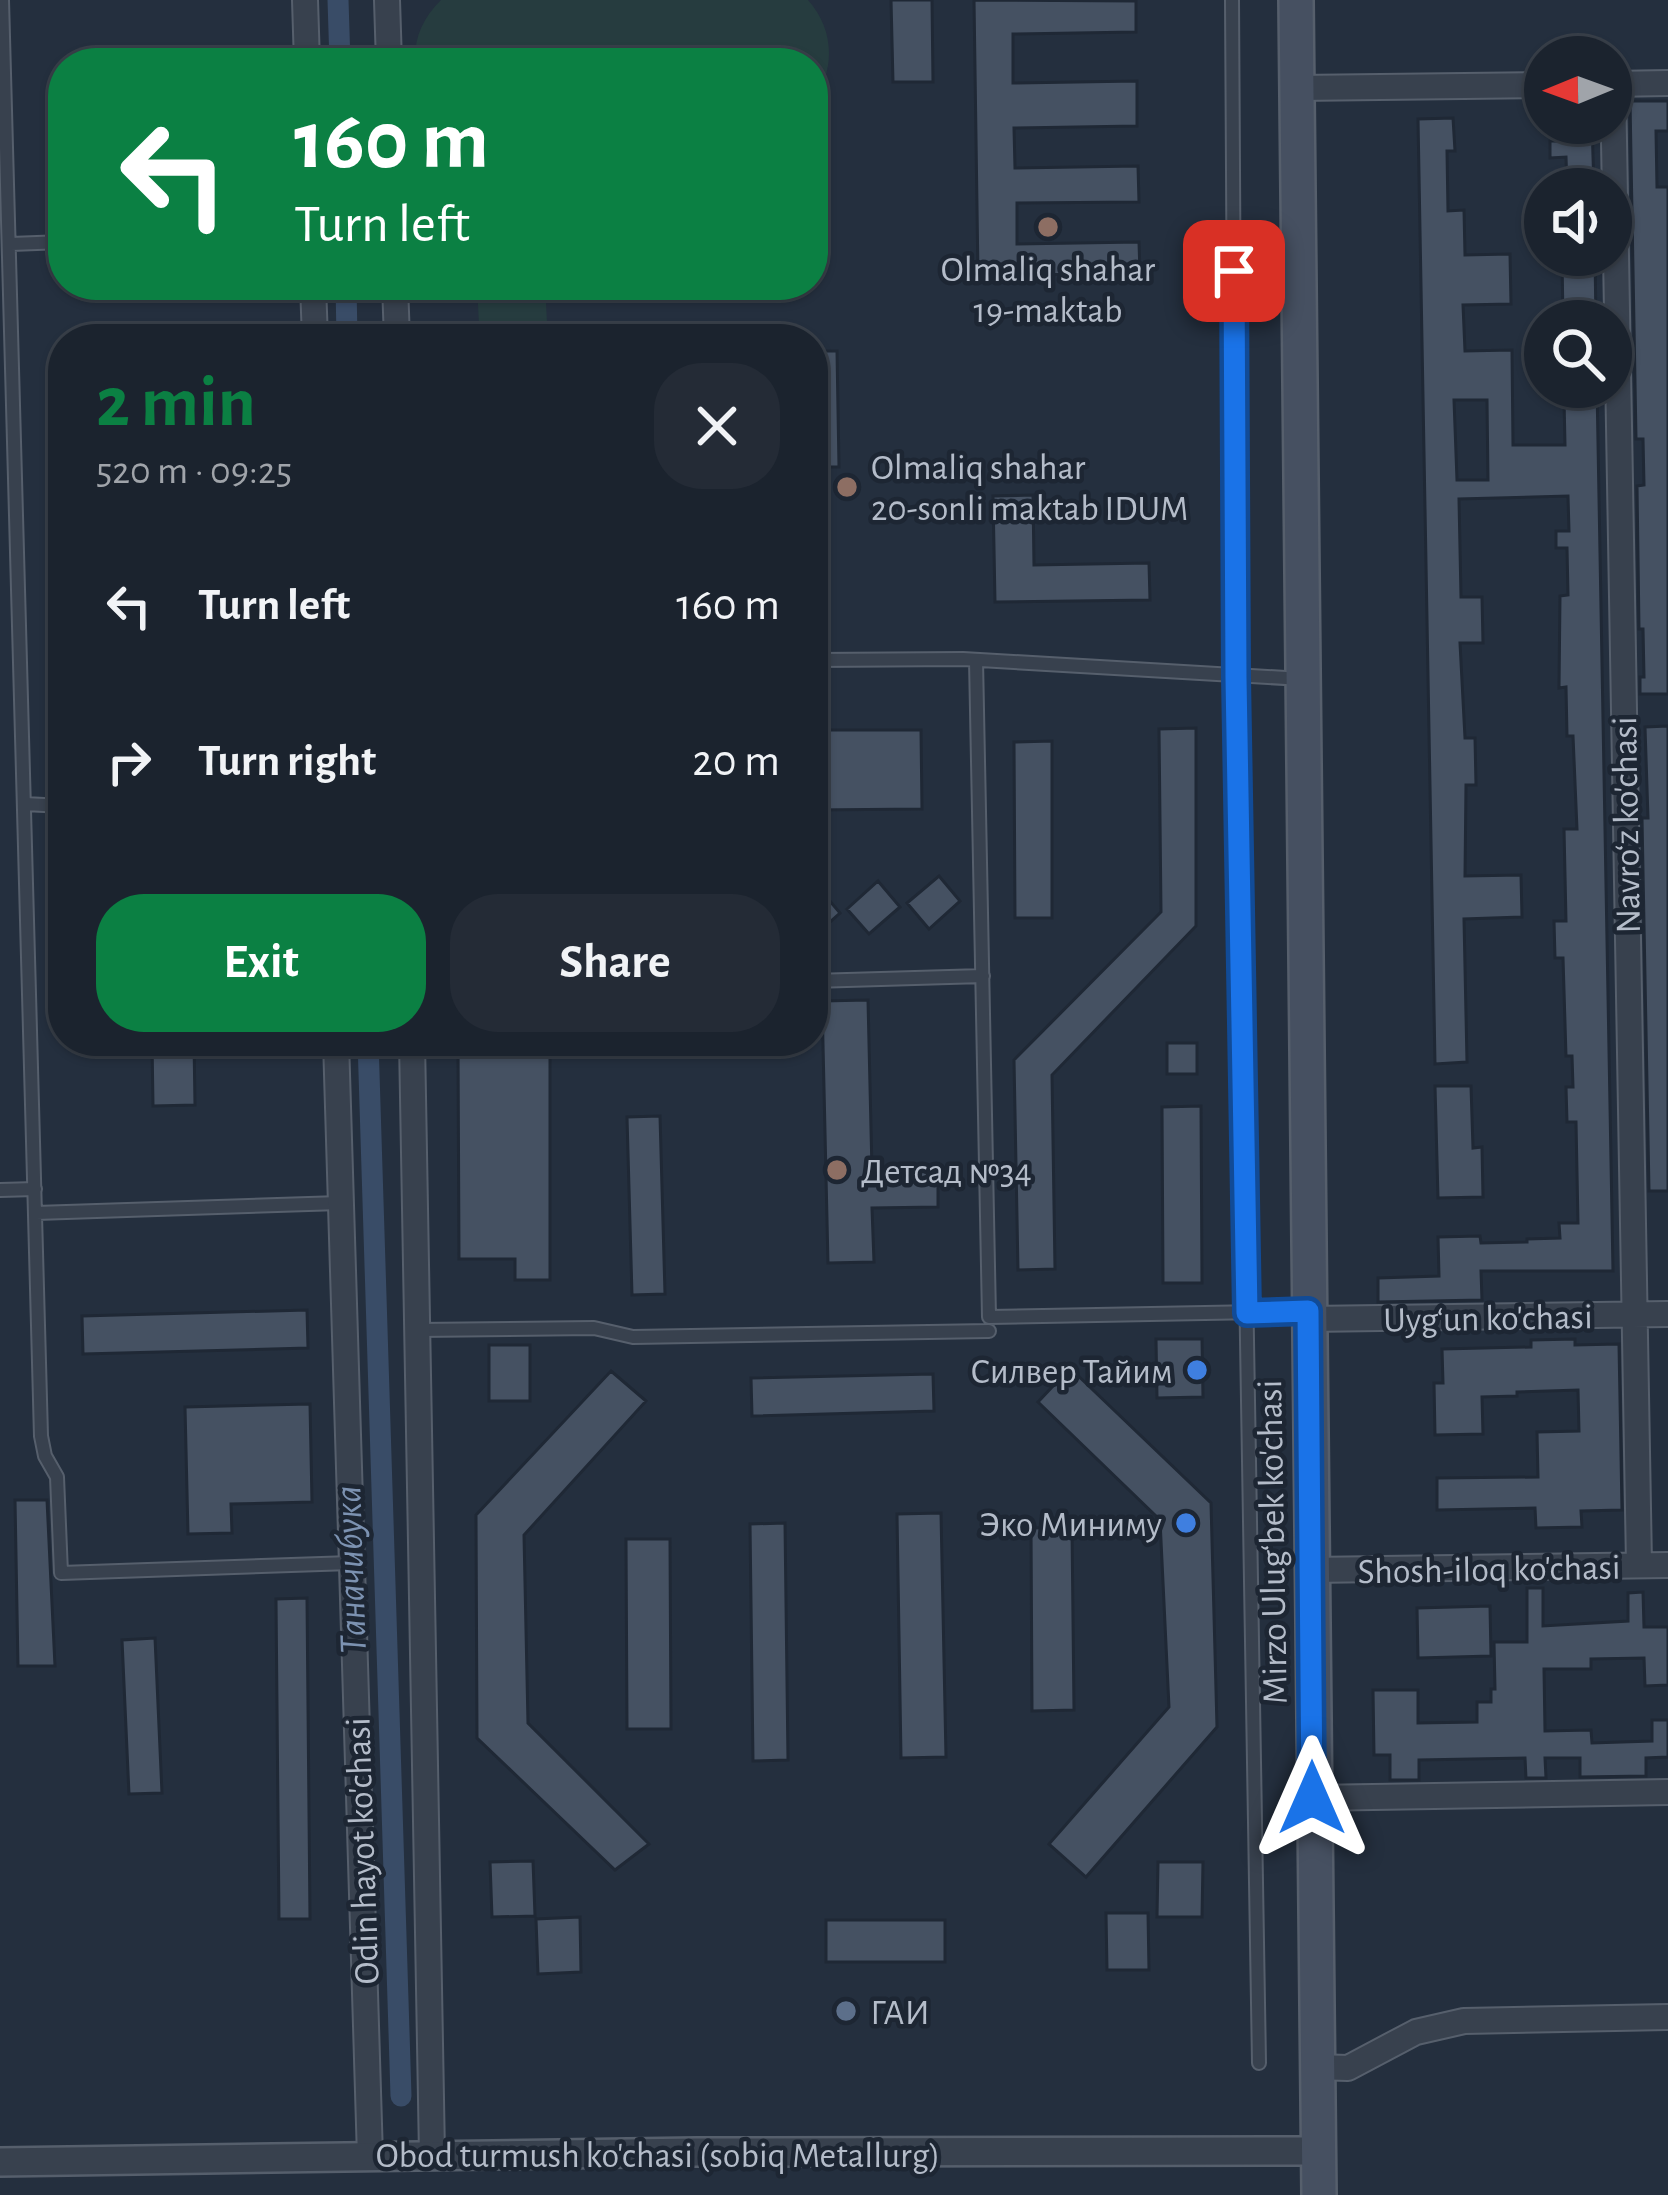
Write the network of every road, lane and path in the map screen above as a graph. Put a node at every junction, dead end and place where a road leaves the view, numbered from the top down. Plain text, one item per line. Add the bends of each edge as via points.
1 (2, 0) edge
2 (305, 0) edge
3 (387, 0) edge
4 (1232, 0) edge
5 (1296, 0) edge
6 (307, 48) edge
7 (389, 48) edge
8 (1668, 83) edge
9 (1632, 84) edge
10 (1524, 85) edge
11 (1297, 88) junction
12 (1613, 144) edge
13 (48, 243) edge
14 (11, 244) junction
15 (828, 660) edge
16 (976, 660) junction
17 (1236, 678) junction
18 (1302, 679) junction
19 (25, 804) junction
20 (48, 805) edge
21 (983, 976) junction
22 (828, 981) edge
23 (336, 1056) edge
24 (412, 1056) edge
25 (0, 1190) edge
26 (35, 1190) junction
27 (341, 1203) junction
28 (36, 1213) junction
29 (1247, 1313) junction
30 (1633, 1314) junction
31 (1668, 1314) edge
32 (1308, 1315) junction
33 (418, 1330) junction
34 (989, 1330) dead end
35 (352, 1563) junction
36 (1639, 1565) junction
37 (1668, 1565) edge
38 (1310, 1570) junction
39 (1668, 1792) edge
40 (1312, 1798) junction
41 (1668, 2017) edge
42 (1258, 2063) dead end
43 (1315, 2067) junction
44 (1317, 2151) junction
45 (432, 2156) junction
46 (370, 2157) junction
47 (0, 2162) edge
48 (1319, 2195) edge

1 - 14 lane
2 - 6 street
3 - 7 street
4 - 17 lane
5 - 11 main road, Mirzo Ulug‘bek ko'chasi
8 - 9 street
10 - 11 street
11 - 18 main road, Mirzo Ulug‘bek ko'chasi
12 - 30 street, Navro‘z ko'chasi
13 - 14 lane
14 - 19 lane
15 - 16 lane
16 - 17 lane
16 - 21 lane
17 - 18 lane
17 - 29 lane
18 - 32 main road, Mirzo Ulug‘bek ko'chasi
19 - 20 lane
19 - 26 lane
21 - 22 lane
21 - 29 lane via 989,1317
23 - 27 street, Odin hayot ko'chasi
24 - 33 street, Odin hayot ko'chasi
25 - 26 lane
26 - 28 lane
27 - 28 lane
27 - 35 street, Odin hayot ko'chasi
28 - 35 lane via 41,1436 57,1477 61,1573
29 - 32 lane
29 - 42 lane
30 - 31 street, Uyg‘un ko'chasi
30 - 32 street, Uyg‘un ko'chasi
30 - 36 street, Navro‘z ko'chasi
32 - 38 main road, Mirzo Ulug‘bek ko'chasi
33 - 34 lane via 594,1328 633,1337
33 - 45 street, Odin hayot ko'chasi
35 - 46 street, Odin hayot ko'chasi
36 - 37 street, Shosh-iloq ko'chasi
36 - 38 street, Shosh-iloq ko'chasi
38 - 40 main road, Mirzo Ulug‘bek ko'chasi
39 - 40 street
40 - 43 main road, Mirzo Ulug‘bek ko'chasi
41 - 43 street via 1464,2021 1416,2032 1348,2068
43 - 44 main road, Mirzo Ulug‘bek ko'chasi
44 - 45 street, Obod turmush ko'chasi (sobiq Metallurg)
44 - 48 main road, Mirzo Ulug‘bek ko'chasi
45 - 46 street, Obod turmush ko'chasi (sobiq Metallurg)
46 - 47 street, Obod turmush ko'chasi (sobiq Metallurg)

